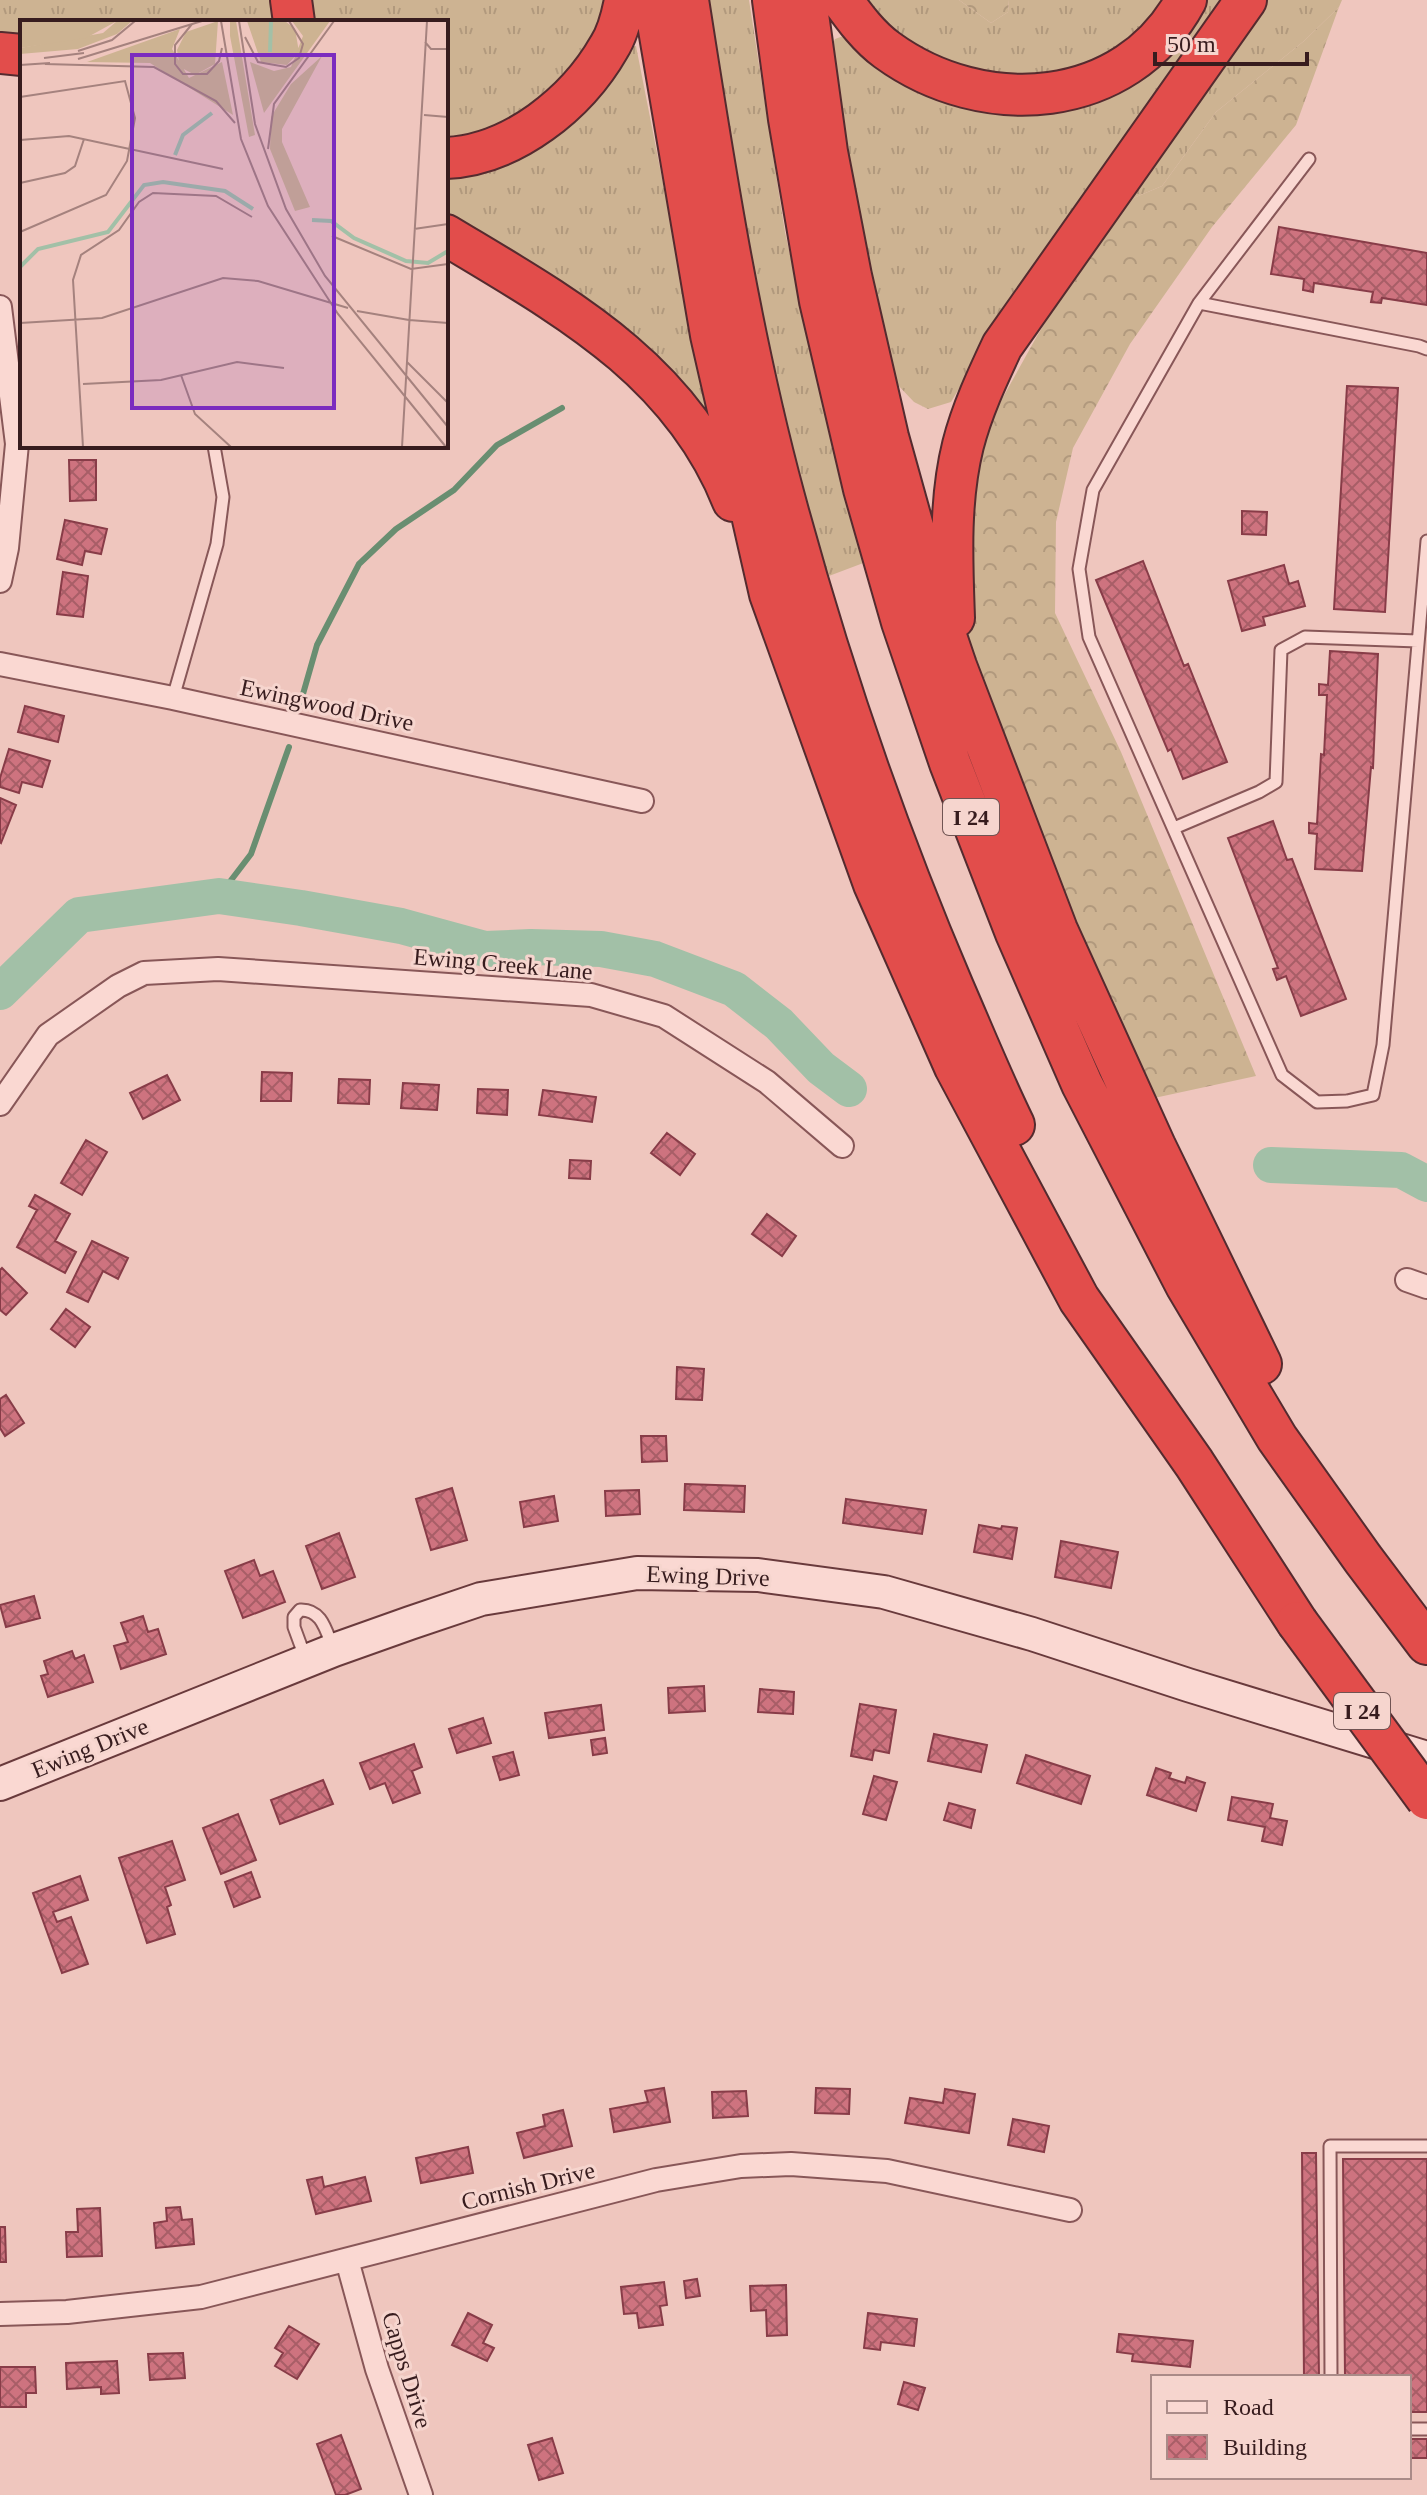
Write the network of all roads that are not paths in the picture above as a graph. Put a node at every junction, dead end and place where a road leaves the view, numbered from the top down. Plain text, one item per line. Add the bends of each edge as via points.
1 (291, 0) edge
2 (625, 0) edge
3 (654, 0) edge
4 (688, 0) edge
5 (773, 0) edge
6 (806, 0) edge
7 (842, 0) edge
8 (1186, 0) edge
9 (1246, 0) edge
10 (294, 20) edge
11 (0, 53) edge
12 (20, 55) edge
13 (448, 158) edge
14 (1309, 159) dead end
15 (448, 236) edge
16 (1199, 303) junction
17 (0, 307) edge
18 (1427, 349) edge
19 (214, 448) edge
20 (1427, 541) edge
21 (0, 581) edge
22 (770, 594) junction
23 (1418, 641) junction
24 (0, 664) edge
25 (956, 666) junction
26 (173, 698) junction
27 (642, 801) dead end
28 (1174, 828) junction
29 (0, 1104) edge
30 (842, 1146) dead end
31 (1194, 1463) junction
32 (1363, 1559) junction
33 (1427, 1644) edge
34 (1427, 1758) edge
35 (0, 1784) edge
36 (1427, 1799) edge
37 (1427, 2146) edge
38 (1070, 2210) dead end
39 (347, 2260) junction
40 (0, 2314) edge
41 (1331, 2375) edge
42 (421, 2495) edge

1 - 10 highway
2 - 13 highway via 611,45 594,71 548,117 489,148
3 - 22 highway via 711,335
4 - 31 highway, I 24 via 719,199 761,399 784,496 863,754 917,903 1006,1109
5 - 32 highway, I 24 via 820,301 864,489 950,763 1082,1084 1186,1285 1277,1438
6 - 25 highway via 851,276 888,437
7 - 8 highway via 885,49 915,67 949,84 1009,95 1049,94 1115,73 1158,42
9 - 25 highway via 1002,346 976,404 962,448 954,507
11 - 12 highway
14 - 16 lane
15 - 22 highway via 588,324 662,390 691,424 725,481
16 - 18 lane
16 - 28 lane via 1093,490 1079,569 1089,637
17 - 21 street via 17,444
19 - 26 lane via 223,497 217,544
20 - 23 lane
22 - 31 highway via 874,884 955,1067 1079,1299
23 - 28 lane via 1305,637 1281,650 1276,782
23 - 28 lane via 1383,1045 1373,1095 1317,1102 1282,1075
24 - 26 street, Ewingwood Drive
25 - 32 highway via 1057,930 1155,1146
26 - 27 street, Ewingwood Drive
29 - 30 street, Ewing Creek Lane via 48,1035 118,986 144,973 218,969 591,995 664,1016 767,1082
31 - 36 highway, I 24, bridge via 1297,1622
32 - 33 highway, I 24
34 - 35 street, Ewing Drive via 884,1592 758,1575 637,1573 481,1599 320,1656
37 - 41 lane via 1330,2146
38 - 39 street, Cornish Drive via 887,2171 818,2164 741,2166 656,2180
39 - 40 street, Cornish Drive via 201,2297
39 - 42 street, Capps Drive via 377,2369

